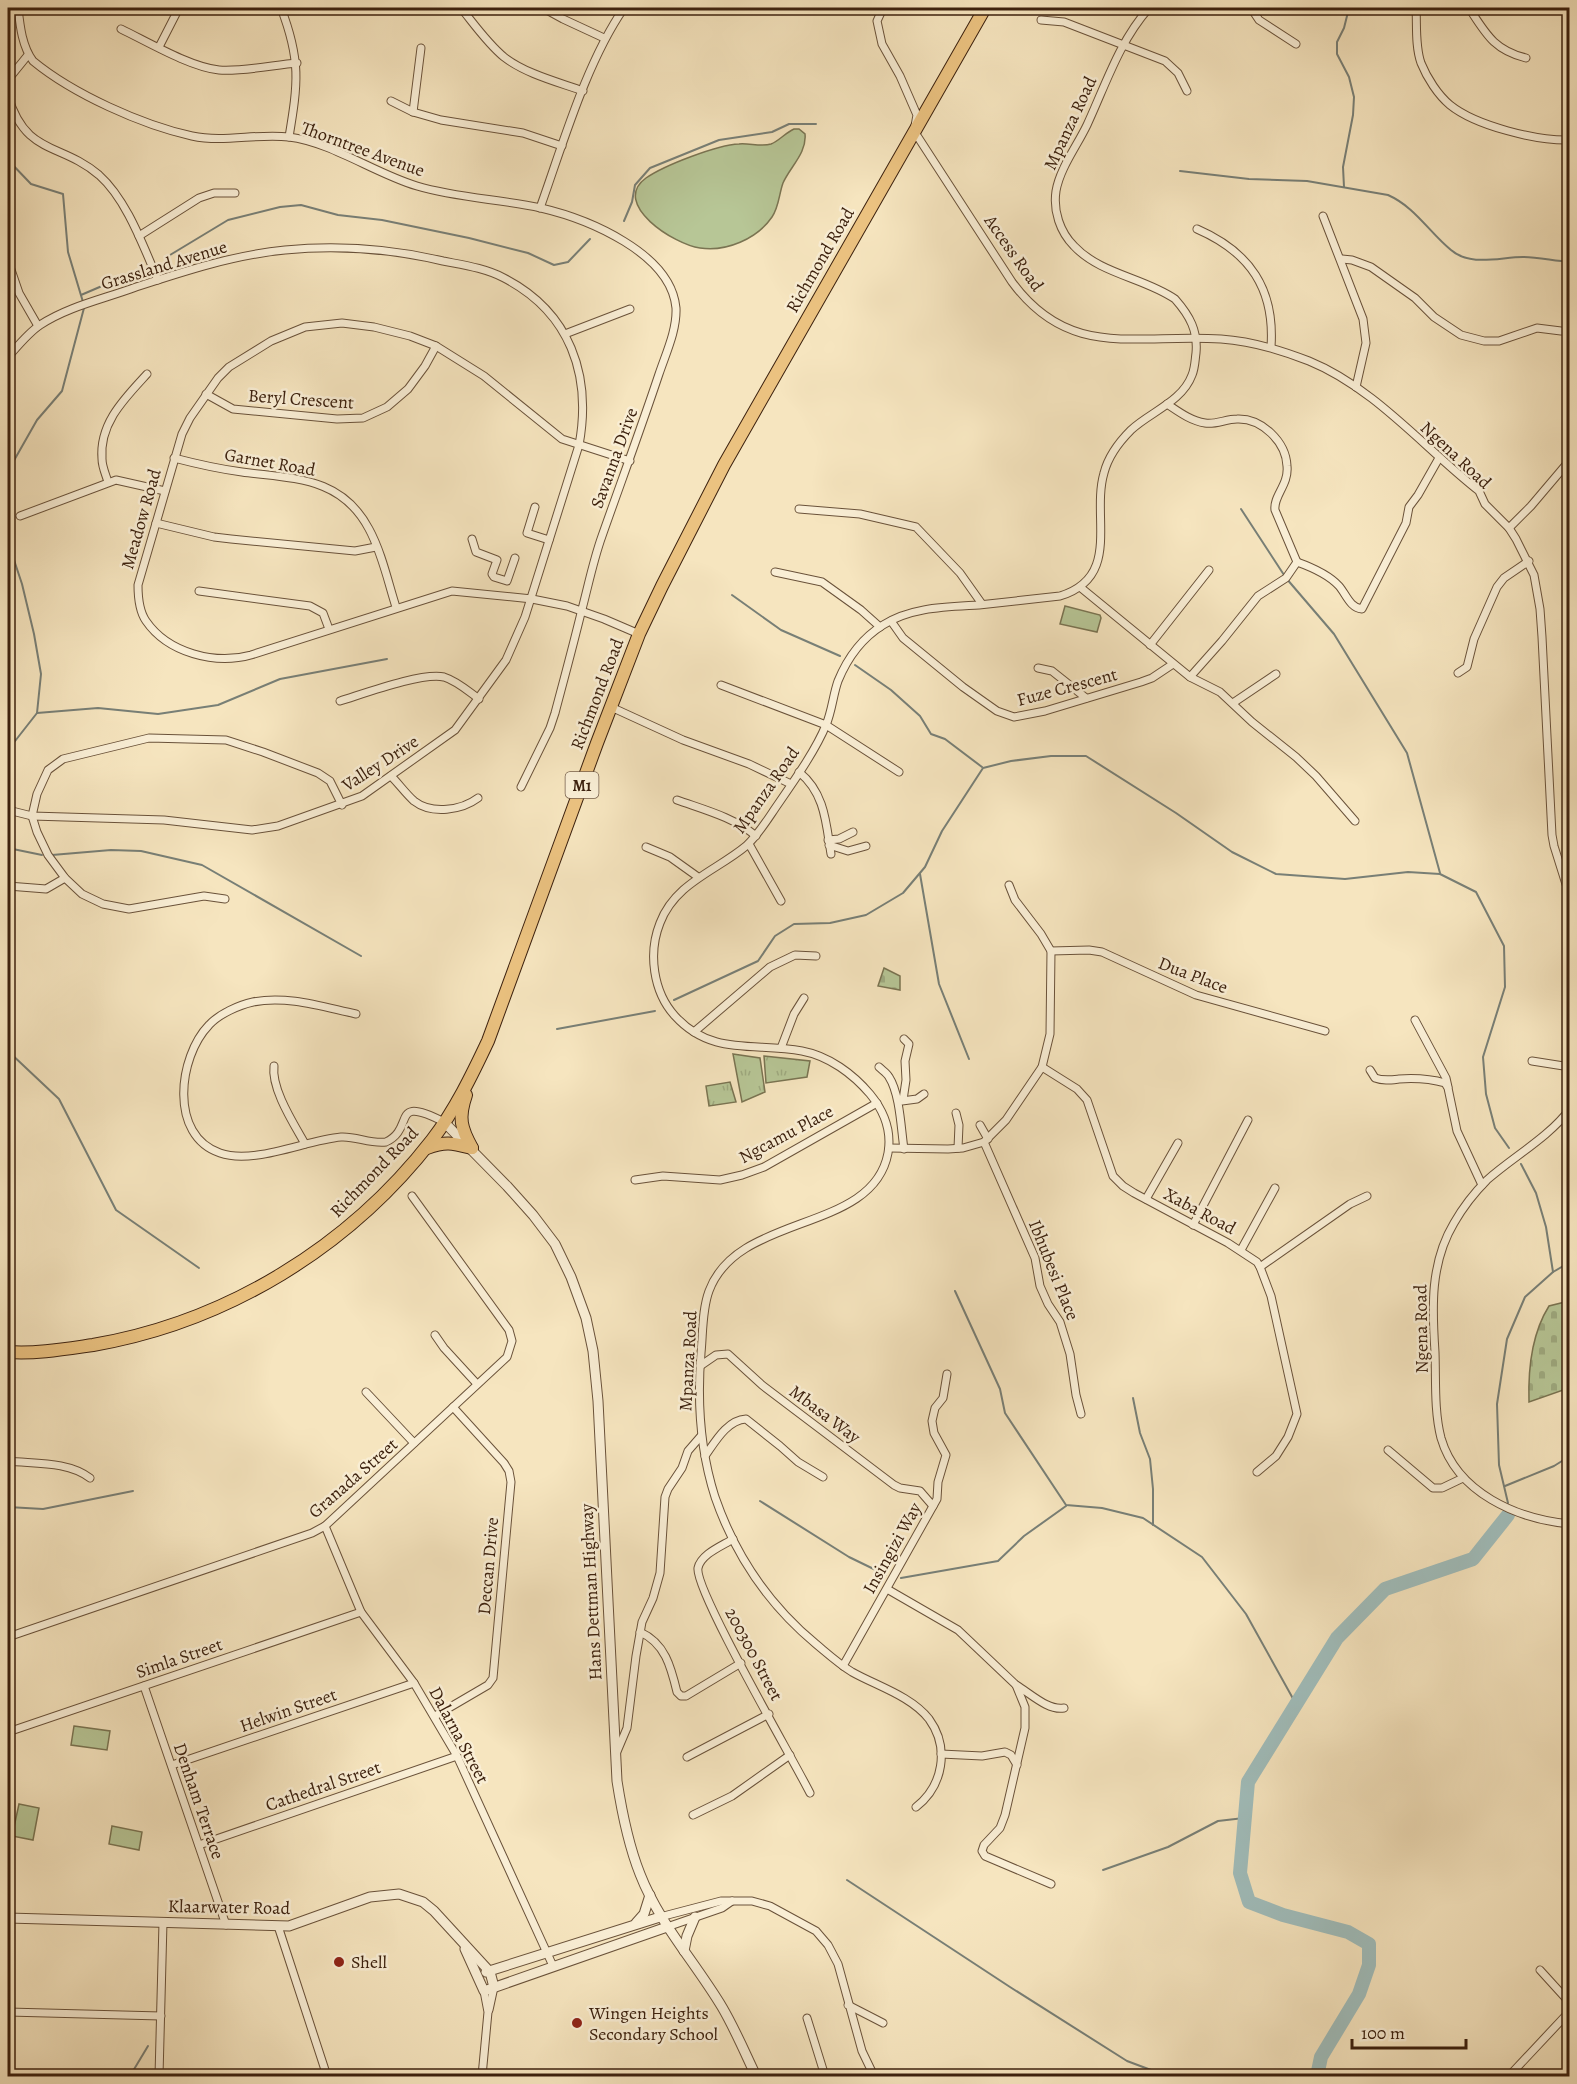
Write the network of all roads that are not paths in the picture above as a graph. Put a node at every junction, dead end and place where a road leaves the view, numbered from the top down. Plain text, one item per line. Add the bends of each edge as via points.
1 (18, 8) edge
2 (179, 8) edge
3 (281, 8) edge
4 (461, 8) edge
5 (543, 8) edge
6 (624, 8) edge
7 (883, 8) edge
8 (986, 8) edge
9 (1149, 8) edge
10 (1251, 8) edge
11 (1416, 8) edge
12 (1469, 8) edge
13 (1041, 20) dead end
14 (121, 28) dead end
15 (604, 38) junction
16 (1296, 44) dead end
17 (1122, 45) junction
18 (159, 47) junction
19 (421, 48) dead end
20 (28, 55) junction
21 (1526, 58) dead end
22 (297, 63) junction
23 (8, 86) edge
24 (583, 91) junction
25 (1187, 91) dead end
26 (8, 96) edge
27 (391, 101) dead end
28 (413, 112) junction
29 (914, 131) junction
30 (289, 137) junction
31 (1569, 140) edge
32 (562, 146) junction
33 (235, 193) dead end
34 (540, 208) junction
35 (1323, 216) dead end
36 (1197, 229) dead end
37 (139, 236) junction
38 (1342, 259) junction
39 (8, 261) edge
40 (158, 280) junction
41 (630, 309) dead end
42 (38, 326) junction
43 (1561, 331) dead end
44 (565, 334) junction
45 (1198, 338) junction
46 (436, 346) junction
47 (1271, 348) junction
48 (8, 357) edge
49 (147, 374) dead end
50 (1356, 387) junction
51 (206, 394) junction
52 (1167, 404) junction
53 (579, 445) junction
54 (174, 458) junction
55 (1439, 458) junction
56 (1569, 460) edge
57 (630, 461) junction
58 (108, 482) junction
59 (165, 491) junction
60 (535, 507) dead end
61 (799, 509) dead end
62 (20, 516) dead end
63 (156, 523) junction
64 (1509, 528) junction
65 (472, 539) dead end
66 (549, 540) junction
67 (376, 547) junction
68 (515, 558) dead end
69 (1528, 561) junction
70 (1297, 562) junction
71 (1209, 570) dead end
72 (775, 572) dead end
73 (1080, 587) junction
74 (200, 591) dead end
75 (532, 598) junction
76 (982, 604) junction
77 (396, 607) junction
78 (582, 611) junction
79 (891, 621) junction
80 (880, 627) junction
81 (329, 629) junction
82 (639, 634) junction
83 (1150, 645) junction
84 (1173, 664) junction
85 (1038, 668) dead end
86 (1458, 673) dead end
87 (1276, 674) dead end
88 (1190, 677) junction
89 (721, 685) dead end
90 (1086, 698) junction
91 (479, 699) junction
92 (340, 700) dead end
93 (1233, 703) junction
94 (610, 707) junction
95 (826, 725) junction
96 (799, 772) junction
97 (899, 772) dead end
98 (391, 776) junction
99 (791, 784) junction
100 (521, 787) dead end
101 (478, 798) dead end
102 (677, 800) dead end
103 (342, 805) junction
104 (8, 810) edge
105 (32, 816) junction
106 (1355, 821) dead end
107 (853, 832) dead end
108 (756, 836) junction
109 (829, 843) junction
110 (749, 844) junction
111 (866, 846) dead end
112 (646, 847) dead end
113 (831, 854) dead end
114 (698, 877) junction
115 (65, 878) junction
116 (1010, 885) dead end
117 (8, 886) edge
118 (1569, 897) edge
119 (225, 899) dead end
120 (781, 901) dead end
121 (1051, 951) junction
122 (816, 956) dead end
123 (804, 998) dead end
124 (356, 1014) dead end
125 (1415, 1020) dead end
126 (1325, 1030) dead end
127 (694, 1032) junction
128 (904, 1039) dead end
129 (781, 1048) junction
130 (1532, 1061) dead end
131 (274, 1066) dead end
132 (1042, 1066) junction
133 (879, 1067) dead end
134 (1569, 1067) edge
135 (1370, 1070) dead end
136 (474, 1072) junction
137 (1448, 1089) junction
138 (924, 1094) dead end
139 (877, 1103) junction
140 (901, 1103) junction
141 (1569, 1109) edge
142 (956, 1113) dead end
143 (1248, 1120) dead end
144 (444, 1122) junction
145 (981, 1125) dead end
146 (986, 1141) junction
147 (1178, 1143) dead end
148 (305, 1144) junction
149 (472, 1148) junction
150 (889, 1148) junction
151 (958, 1148) junction
152 (424, 1149) junction
153 (904, 1149) junction
154 (635, 1180) dead end
155 (1482, 1185) junction
156 (1275, 1188) dead end
157 (412, 1196) dead end
158 (1367, 1196) dead end
159 (1146, 1199) junction
160 (1193, 1225) junction
161 (1241, 1250) junction
162 (1260, 1267) junction
163 (435, 1335) dead end
164 (8, 1352) edge
165 (700, 1366) junction
166 (947, 1374) dead end
167 (477, 1384) junction
168 (366, 1392) dead end
169 (453, 1407) junction
170 (1081, 1414) dead end
171 (701, 1436) junction
172 (414, 1443) junction
173 (1388, 1450) dead end
174 (705, 1456) junction
175 (8, 1461) edge
176 (1257, 1472) dead end
177 (90, 1478) dead end
178 (823, 1478) dead end
179 (1463, 1478) junction
180 (933, 1506) junction
181 (1569, 1524) edge
182 (325, 1526) junction
183 (733, 1539) junction
184 (887, 1589) junction
185 (361, 1612) junction
186 (640, 1632) junction
187 (8, 1637) edge
188 (741, 1663) junction
189 (843, 1666) junction
190 (414, 1683) junction
191 (1016, 1685) junction
192 (144, 1686) junction
193 (1064, 1708) dead end
194 (769, 1714) junction
195 (435, 1716) junction
196 (8, 1732) edge
197 (616, 1754) junction
198 (941, 1754) junction
199 (790, 1755) junction
200 (457, 1756) junction
201 (687, 1757) dead end
202 (1017, 1765) junction
203 (172, 1766) junction
204 (810, 1793) dead end
205 (916, 1807) dead end
206 (693, 1815) dead end
207 (198, 1845) junction
208 (1052, 1884) dead end
209 (650, 1894) junction
210 (732, 1901) junction
211 (660, 1917) junction
212 (695, 1917) junction
213 (8, 1918) edge
214 (163, 1922) junction
215 (226, 1925) junction
216 (278, 1926) junction
217 (632, 1926) junction
218 (668, 1927) junction
219 (461, 1942) junction
220 (684, 1951) junction
221 (546, 1953) junction
222 (553, 1966) junction
223 (1540, 1970) dead end
224 (490, 1972) junction
225 (478, 1974) junction
226 (494, 1988) junction
227 (484, 1991) junction
228 (1569, 2003) edge
229 (848, 2005) junction
230 (8, 2012) edge
231 (488, 2012) junction
232 (1569, 2012) edge
233 (160, 2016) junction
234 (807, 2018) dead end
235 (884, 2023) dead end
236 (159, 2076) edge
237 (327, 2076) edge
238 (482, 2076) edge
239 (756, 2076) edge
240 (825, 2076) edge
241 (874, 2076) edge
242 (1509, 2076) edge

1 - 20 street
2 - 18 street
3 - 22 street
4 - 24 street via 506,59
5 - 15 street
6 - 15 street
7 - 29 street via 878,21 882,44 917,115
8 - 29 highway, Richmond Road / M1
9 - 17 street, Mpanza Road
10 - 16 street via 1259,20
11 - 31 street via 1420,61 1434,87 1450,105 1502,129 1549,141
12 - 21 street via 1503,51
13 - 17 street via 1064,22
14 - 18 street
15 - 24 street
17 - 25 street via 1168,63
17 - 45 street, Mpanza Road via 1064,168 1056,191 1056,210 1063,231 1081,253 1175,299
18 - 22 street via 219,70
19 - 28 street
20 - 23 street
20 - 30 street, Thorntree Avenue via 82,92 158,126 206,138
22 - 30 street
24 - 32 street
26 - 37 street via 13,115 26,133 85,166 107,184
27 - 28 street
28 - 32 street via 523,133
29 - 45 street, Access Road via 1012,282 1040,313 1061,327 1090,336
29 - 82 highway, Richmond Road / M1 via 724,465
30 - 34 street, Thorntree Avenue via 420,187
32 - 34 street
33 - 37 street via 199,198
34 - 57 street, Savanna Drive via 601,230 635,249 652,261 669,283 675,322
35 - 38 street
36 - 47 street via 1235,251 1257,275 1269,314
37 - 40 street
38 - 43 street via 1371,267 1461,335 1499,341 1537,328
38 - 50 street via 1366,333
39 - 42 street
40 - 42 street, Grassland Avenue via 76,307
40 - 44 street, Grassland Avenue via 205,265 284,250 385,250 503,277 547,310
41 - 44 street
42 - 48 street, Grassland Avenue
44 - 53 street, Grassland Avenue via 582,381 584,421
45 - 47 street, Ngena Road via 1236,340
45 - 52 street via 1192,376
46 - 51 street, Meadow Road via 374,327 342,323 304,327 238,361
46 - 51 street, Beryl Crescent via 408,389 387,407 363,418 233,409
46 - 53 street, Meadow Road via 484,376 562,439
47 - 50 street, Ngena Road via 1311,362
49 - 58 street via 121,403 105,431 102,460
50 - 55 street, Ngena Road
51 - 54 street, Meadow Road via 185,426
52 - 70 street via 1204,423 1248,420 1273,435 1287,465 1275,510
52 - 73 street via 1132,429 1107,465 1100,496 1100,556
53 - 57 street, Meadow Road
53 - 66 street, Valley Drive
54 - 59 street, Meadow Road
54 - 67 street, Garnet Road via 320,484 357,510
55 - 64 street, Ngena Road via 1479,491 1485,504
55 - 70 street via 1409,507 1406,523 1362,609 1337,584
56 - 64 street
57 - 78 street, Savanna Drive via 601,538
58 - 59 street via 121,480
58 - 62 street
59 - 63 street, Meadow Road
60 - 66 street via 527,533
61 - 76 street via 860,514 916,527 960,573
63 - 67 street via 231,539 355,551
63 - 81 street, Meadow Road via 138,592 145,619 158,635 202,656 227,660
64 - 69 street, Ngena Road
65 - 68 street via 476,552 497,560 494,577 507,582
66 - 75 street, Valley Drive
67 - 77 street, Garnet Road
69 - 86 street via 1497,588 1474,639 1467,667
69 - 118 street, Ngena Road via 1534,575 1542,630 1554,846
70 - 88 street via 1286,578 1258,596
71 - 83 street
72 - 80 street via 822,582
73 - 76 street, Mpanza Road via 1060,596
73 - 83 street
74 - 81 street via 310,606 323,613
75 - 77 street, Meadow Road via 452,591
75 - 78 street, Meadow Road
75 - 91 street, Valley Drive via 516,641
76 - 79 street, Mpanza Road via 931,609
77 - 81 street, Meadow Road
78 - 82 street, Meadow Road
78 - 100 street, Savanna Drive via 550,728
79 - 80 street, Mpanza Road
79 - 90 street, Fuze Crescent via 903,638 963,687 1004,714 1024,717
80 - 95 street, Mpanza Road via 850,658 838,682
82 - 94 highway, Richmond Road / M1
83 - 84 street
84 - 88 street
84 - 90 street, Fuze Crescent via 1152,678
85 - 90 street via 1052,671
87 - 93 street
88 - 93 street
89 - 95 street
91 - 92 street via 455,682 429,676
91 - 98 street, Valley Drive via 455,730
93 - 106 street via 1316,776
94 - 99 street
94 - 136 highway, Richmond Road / M1
95 - 96 street, Mpanza Road
95 - 97 street
96 - 99 street, Mpanza Road
96 - 109 street via 816,790
98 - 101 street via 415,801 429,807 462,807
98 - 103 street, Valley Drive
99 - 108 street, Mpanza Road
102 - 108 street via 732,820
103 - 105 street, Valley Drive via 262,830 164,820
103 - 105 street via 335,788 324,777 245,745 226,740 149,738 56,763 42,780
104 - 105 street, Valley Drive
105 - 115 street via 48,855
107 - 109 street
108 - 110 street, Mpanza Road
109 - 111 street via 848,850
109 - 113 street
110 - 114 street, Mpanza Road
110 - 120 street
112 - 114 street via 670,857
114 - 127 street, Mpanza Road via 663,915 654,950 660,993 676,1018
115 - 117 street via 46,889
115 - 119 street via 88,897 121,909 204,896
116 - 121 street via 1015,900
121 - 126 street, Dua Place via 1101,952 1196,995
121 - 132 street via 1050,1034
122 - 127 street via 795,955 770,967
123 - 129 street
124 - 148 street via 297,1002 252,1002 211,1022 197,1040 187,1068 184,1098 195,1137 208,1148 234,1156
125 - 137 street
127 - 129 street, Mpanza Road via 726,1046
128 - 140 street via 909,1044
129 - 139 street, Mpanza Road via 828,1060 865,1088
130 - 134 street
131 - 148 street via 274,1080
132 - 146 street via 1006,1120
132 - 159 street, Xaba Road via 1084,1096 1113,1176
133 - 140 street via 891,1080
135 - 137 street via 1382,1081 1437,1080
136 - 144 highway, Richmond Road / M1
136 - 149 highway via 460,1110 462,1128
137 - 155 street via 1457,1131
138 - 140 street
139 - 150 street, Mpanza Road via 888,1125
139 - 154 street, Ngcamu Place via 764,1167 742,1175 720,1180 663,1176
140 - 153 street
141 - 155 street, Ngena Road via 1556,1125
142 - 151 street
143 - 160 street
144 - 148 street via 412,1111 386,1142 341,1137
144 - 149 street, Hans Dettman Highway
144 - 152 highway, Richmond Road / M1
145 - 146 street, Ibhubesi Place
146 - 151 street
146 - 170 street, Ibhubesi Place via 1035,1258 1040,1286 1060,1322
147 - 159 street
149 - 152 highway via 442,1142
149 - 197 street, Hans Dettman Highway via 555,1244 586,1318 598,1401
150 - 153 street
150 - 165 street, Mpanza Road via 882,1171 858,1198 751,1244 716,1277 704,1310
151 - 153 street
152 - 164 highway, Richmond Road / M1 via 341,1233 248,1293 196,1317 126,1339 63,1350
155 - 179 street, Ngena Road via 1453,1225 1441,1253 1432,1311 1441,1437
156 - 161 street
157 - 167 street, Granada Street via 509,1330 512,1341 507,1357
158 - 162 street
159 - 160 street, Xaba Road
160 - 161 street, Xaba Road
161 - 162 street, Xaba Road
162 - 176 street, Xaba Road via 1271,1296 1298,1414 1276,1456
163 - 167 street
165 - 171 street, Mpanza Road
165 - 180 street, Mbasa Way via 716,1355 728,1354 755,1380 838,1444 900,1488 920,1491
166 - 180 street, Insingizi Way via 942,1400 933,1416 934,1433 946,1455
167 - 169 street, Granada Street
168 - 172 street
169 - 172 street, Granada Street
169 - 195 street, Deccan Drive via 504,1463 510,1482 493,1678 488,1685
171 - 174 street, Mpanza Road
171 - 186 street via 688,1451 665,1497 660,1574
172 - 182 street, Granada Street
173 - 179 street via 1433,1488
174 - 178 street via 726,1428 746,1419
174 - 183 street, Mpanza Road via 716,1499
175 - 177 street via 70,1467
179 - 181 street, Ngena Road via 1498,1504 1535,1518
180 - 184 street, Insingizi Way
182 - 185 street, Dalarna Street
182 - 187 street, Granada Street
183 - 188 street, 200300 Street via 704,1557 698,1571
183 - 189 street, Mpanza Road via 769,1599 804,1635
184 - 189 street, Insingizi Way
184 - 191 street via 958,1630
185 - 190 street, Dalarna Street
185 - 192 street, Simla Street
186 - 188 street via 654,1640 666,1656 681,1696
186 - 197 street via 627,1728
188 - 194 street, 200300 Street
189 - 198 street, Mpanza Road via 915,1705 932,1724
190 - 195 street, Dalarna Street
190 - 203 street, Helwin Street
191 - 193 street via 1048,1706
191 - 202 street via 1026,1718
192 - 196 street, Simla Street
192 - 203 street, Denham Terrace
194 - 199 street, 200300 Street
194 - 201 street
195 - 200 street, Dalarna Street
197 - 209 street, Hans Dettman Highway via 628,1840
198 - 202 street via 976,1756 1005,1752
198 - 205 street, Mpanza Road via 937,1782
199 - 204 street, 200300 Street
199 - 206 street via 732,1796
200 - 207 street, Cathedral Street
200 - 221 street, Dalarna Street
202 - 208 street via 1000,1828 982,1851 985,1857
203 - 207 street, Denham Terrace
207 - 215 street, Denham Terrace
209 - 211 street, Hans Dettman Highway
209 - 217 street via 642,1917
210 - 211 street
210 - 212 street
210 - 229 street via 770,1906 816,1931 838,1964
211 - 217 street
211 - 218 street, Hans Dettman Highway
212 - 218 street
212 - 220 street
213 - 214 street, Klaarwater Road
214 - 215 street, Klaarwater Road
214 - 233 street
215 - 216 street, Klaarwater Road
216 - 219 street, Klaarwater Road via 298,1924 370,1897 399,1894 429,1907
216 - 237 street
217 - 221 street
218 - 220 street, Hans Dettman Highway
218 - 222 street
219 - 224 street, Klaarwater Road
219 - 225 street, Klaarwater Road
220 - 239 street, Hans Dettman Highway via 722,2006
221 - 222 street, Dalarna Street
221 - 224 street
222 - 226 street
223 - 228 street
224 - 225 street
224 - 226 street, Klaarwater Road
225 - 227 street, Klaarwater Road
226 - 227 street
226 - 231 street
227 - 231 street
229 - 235 street
229 - 241 street
230 - 233 street
231 - 238 street
232 - 242 street
233 - 236 street
234 - 240 street

